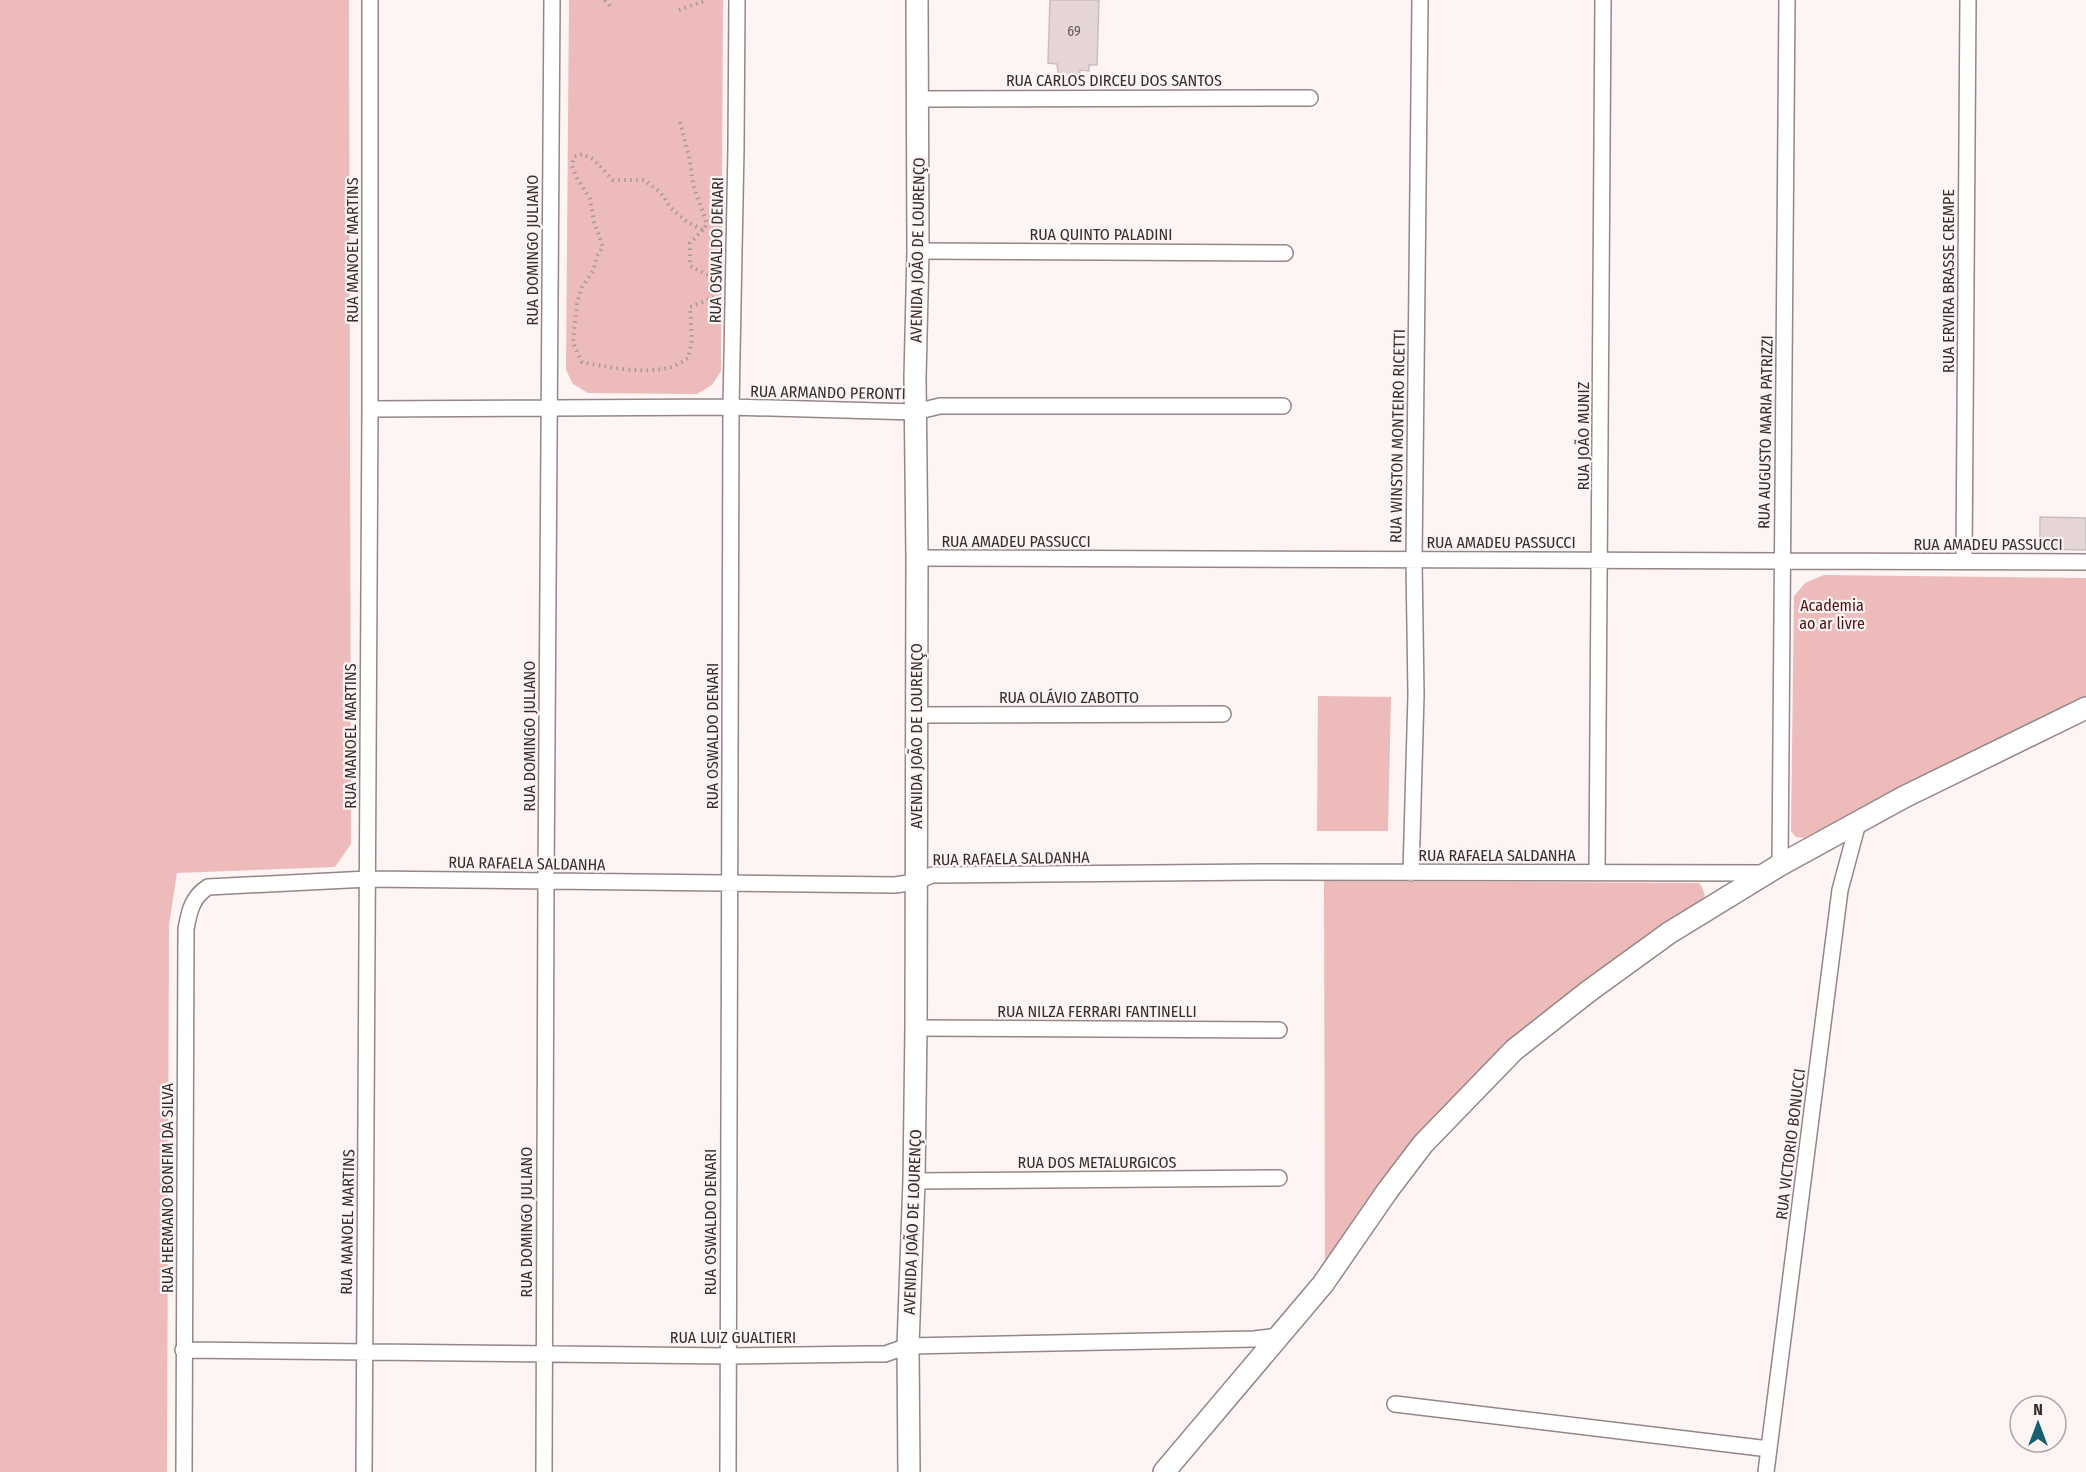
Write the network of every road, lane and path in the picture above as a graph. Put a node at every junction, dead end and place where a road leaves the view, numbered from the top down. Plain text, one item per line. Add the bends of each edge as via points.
1 (370, 0) edge
2 (552, 0) edge
3 (605, 0) edge
4 (707, 0) edge
5 (737, 0) edge
6 (917, 0) edge
7 (1420, 0) edge
8 (1604, 0) edge
9 (1787, 0) edge
10 (1968, 0) edge
11 (610, 6) dead end
12 (679, 10) dead end
13 (1310, 98) dead end
14 (918, 99) junction
15 (680, 122) dead end
16 (703, 230) junction
17 (918, 251) junction
18 (1285, 253) dead end
19 (1283, 406) dead end
20 (730, 407) junction
21 (370, 409) junction
22 (549, 409) junction
23 (915, 412) junction
24 (917, 558) junction
25 (1600, 559) junction
26 (1414, 561) junction
27 (1782, 562) junction
28 (1964, 562) junction
29 (2086, 562) edge
30 (2086, 708) edge
31 (1223, 714) dead end
32 (916, 715) junction
33 (1858, 823) junction
34 (1775, 869) junction
35 (1411, 873) junction
36 (1597, 873) junction
37 (368, 879) junction
38 (546, 882) junction
39 (915, 882) junction
40 (730, 883) junction
41 (191, 905) joint
42 (916, 1028) junction
43 (1279, 1030) dead end
44 (1280, 1178) dead end
45 (914, 1181) junction
46 (1280, 1336) junction
47 (908, 1346) junction
48 (183, 1350) junction
49 (363, 1352) junction
50 (544, 1354) junction
51 (728, 1356) junction
52 (1395, 1404) dead end
53 (1769, 1449) junction
54 (184, 1472) edge
55 (364, 1472) edge
56 (544, 1472) edge
57 (728, 1472) edge
58 (909, 1472) edge
59 (1164, 1472) edge
60 (1766, 1472) edge

1 - 21 street, RUA MANOEL MARTINS
2 - 22 street, RUA DOMINGO JULIANO
3 - 11 path
4 - 12 path
5 - 20 street, RUA OSWALDO DENARI
6 - 14 street, AVENIDA JOÃO DE LOURENÇO
7 - 26 street, RUA WINSTON MONTEIRO RICETTI
8 - 25 street, RUA JOÃO MUNIZ
9 - 27 street, RUA AUGUSTO MARIA PATRIZZI
10 - 28 street, RUA ERVIRA BRASSE CREMPE
13 - 14 street, RUA CARLOS DIRCEU DOS SANTOS
14 - 17 street, AVENIDA JOÃO DE LOURENÇO
15 - 16 path via 693,185 707,224
16 - 16 path via 687,222 644,180 613,180 593,159 582,154 574,158 572,166 590,199 603,247 576,303 573,343 582,362 648,369 667,368 688,358 692,341 690,307 721,294 721,282 690,266 690,243
17 - 18 street, RUA QUINTO PALADINI
17 - 23 street, AVENIDA JOÃO DE LOURENÇO
19 - 23 street, RUA ARMANDO PERONTI via 940,406
20 - 22 street, RUA ARMANDO PERONTI
20 - 23 street, RUA ARMANDO PERONTI
20 - 40 street, RUA OSWALDO DENARI
21 - 22 street, RUA ARMANDO PERONTI
21 - 37 street, RUA MANOEL MARTINS
22 - 38 street, RUA DOMINGO JULIANO
23 - 24 street, AVENIDA JOÃO DE LOURENÇO
24 - 26 street, RUA AMADEU PASSUCCI
24 - 32 street, AVENIDA JOÃO DE LOURENÇO
25 - 26 street, RUA AMADEU PASSUCCI
25 - 27 street, RUA AMADEU PASSUCCI
25 - 36 street, RUA JOÃO MUNIZ
26 - 35 street, RUA WINSTON MONTEIRO RICETTI via 1416,695
27 - 28 street, RUA AMADEU PASSUCCI
27 - 34 street, RUA AUGUSTO MARIA PATRIZZI
28 - 29 street, RUA AMADEU PASSUCCI
30 - 33 street
31 - 32 street, RUA OLÁVIO ZABOTTO
32 - 39 street, AVENIDA JOÃO DE LOURENÇO
33 - 34 street
33 - 53 street, RUA VICTORIO BONUCCI via 1840,890
34 - 36 street, RUA RAFAELA SALDANHA
34 - 46 street via 1660,939 1514,1050 1423,1143 1323,1284
35 - 36 street, RUA RAFAELA SALDANHA
35 - 39 street, RUA RAFAELA SALDANHA via 932,875
37 - 38 street, RUA RAFAELA SALDANHA
37 - 41 street, RUA RAFAELA SALDANHA via 208,886
37 - 49 street, RUA MANOEL MARTINS
38 - 40 street, RUA RAFAELA SALDANHA
38 - 50 street, RUA DOMINGO JULIANO
39 - 40 street, RUA RAFAELA SALDANHA
39 - 42 street, AVENIDA JOÃO DE LOURENÇO
40 - 51 street, RUA OSWALDO DENARI
41 - 48 street, RUA HERMANO BONFIM DA SILVA via 186,929
42 - 43 street, RUA NILZA FERRARI FANTINELLI
42 - 45 street, AVENIDA JOÃO DE LOURENÇO
44 - 45 street, RUA DOS METALURGICOS
45 - 47 street, AVENIDA JOÃO DE LOURENÇO
46 - 47 street, RUA LUIZ GUALTIERI
46 - 59 street
47 - 51 street, RUA LUIZ GUALTIERI via 885,1354
47 - 58 street, AVENIDA JOÃO DE LOURENÇO
48 - 49 street, RUA LUIZ GUALTIERI
48 - 54 street, RUA HERMANO BONFIM DA SILVA
49 - 50 street, RUA LUIZ GUALTIERI
49 - 55 street, RUA MANOEL MARTINS
50 - 51 street, RUA LUIZ GUALTIERI
50 - 56 street, RUA DOMINGO JULIANO
51 - 57 street, RUA OSWALDO DENARI
52 - 53 street
53 - 60 street, RUA VICTORIO BONUCCI

